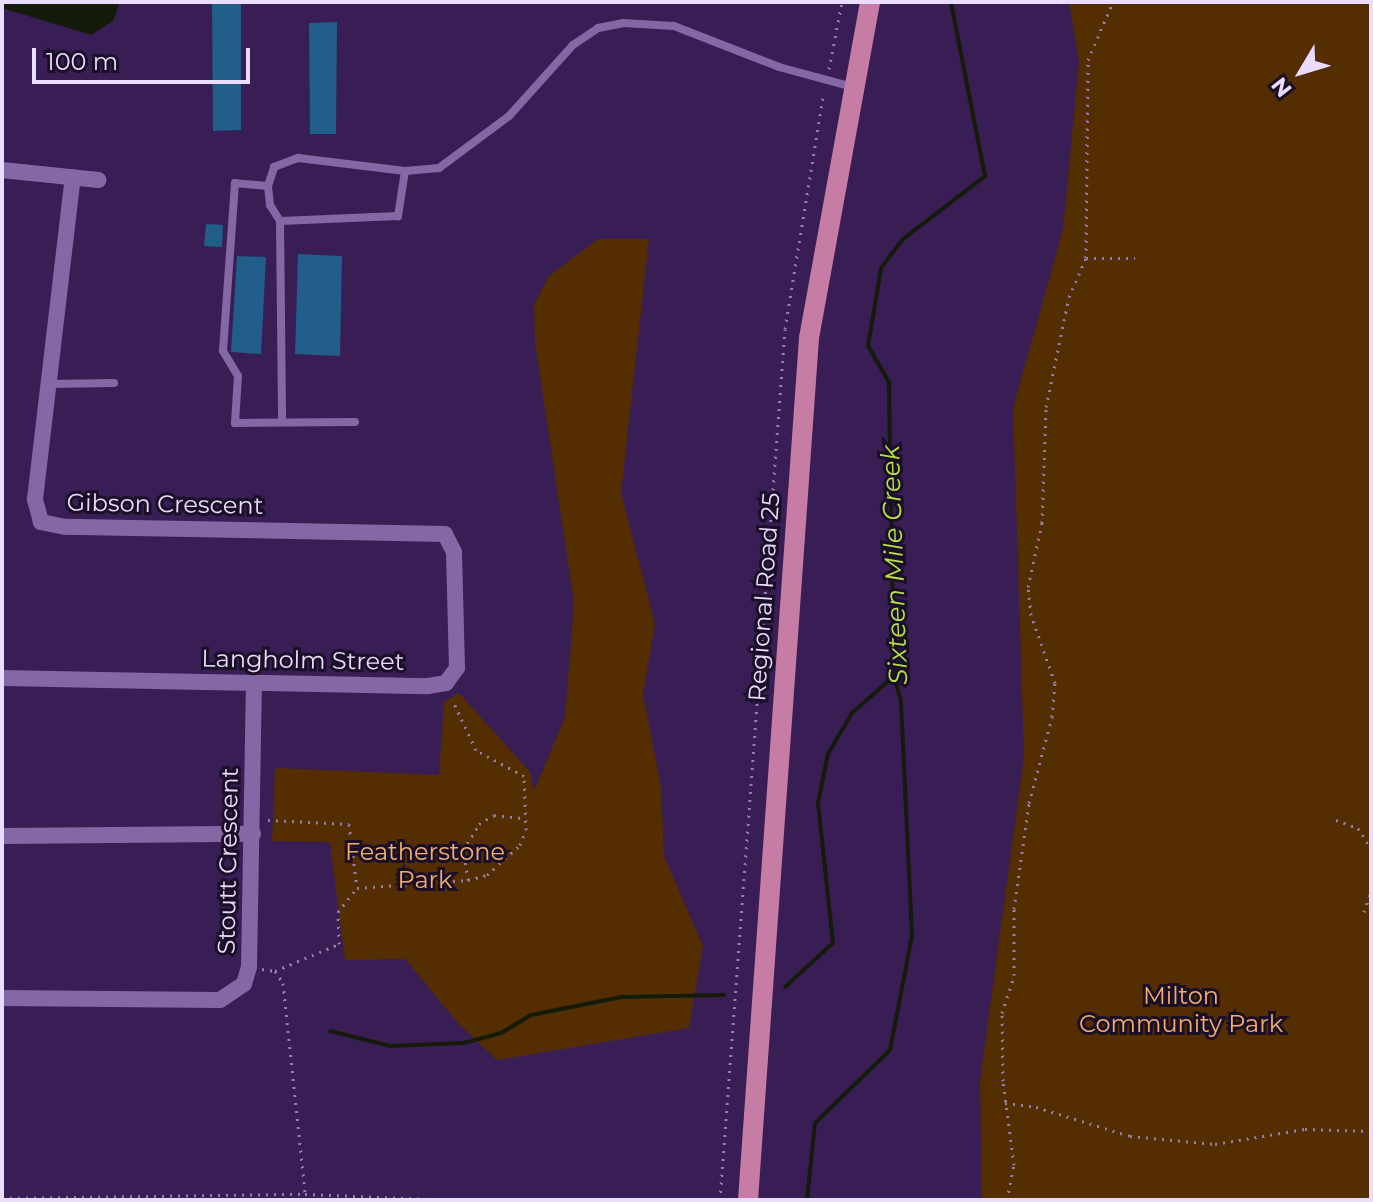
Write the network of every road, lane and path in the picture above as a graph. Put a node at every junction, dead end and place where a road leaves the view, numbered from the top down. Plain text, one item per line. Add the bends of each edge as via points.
1 (842, 2) edge
2 (870, 2) edge
3 (1113, 2) edge
4 (826, 80) junction
5 (853, 87) junction
6 (2, 170) edge
7 (405, 171) junction
8 (73, 177) junction
9 (98, 180) dead end
10 (268, 186) junction
11 (280, 221) junction
12 (1086, 258) junction
13 (1135, 258) dead end
14 (114, 383) dead end
15 (49, 384) junction
16 (282, 422) junction
17 (355, 422) dead end
18 (445, 534) joint
19 (2, 678) edge
20 (254, 682) junction
21 (452, 699) dead end
22 (522, 818) junction
23 (268, 820) dead end
24 (1336, 820) dead end
25 (253, 834) junction
26 (2, 836) edge
27 (1371, 849) edge
28 (468, 880) junction
29 (357, 888) junction
30 (1371, 892) edge
31 (1364, 912) dead end
32 (249, 967) junction
33 (275, 971) junction
34 (2, 998) edge
35 (1005, 1103) junction
36 (1371, 1131) edge
37 (305, 1194) junction
38 (2, 1198) edge
39 (26, 1200) edge
40 (455, 1200) edge
41 (720, 1200) edge
42 (748, 1200) edge
43 (1007, 1200) edge

1 - 4 path
2 - 5 main road, Regional Road 25
3 - 12 path via 1088,60
4 - 5 lane
4 - 7 lane via 674,26 610,26 573,45 509,116 458,157 439,168
4 - 41 path via 785,329
5 - 42 main road, Regional Road 25 via 809,338
6 - 8 street
7 - 10 lane via 298,158 274,167
7 - 11 lane via 398,216
8 - 9 street
8 - 15 street, Gibson Crescent
10 - 11 lane via 270,205
10 - 16 lane via 235,183 223,351 238,376 235,423
11 - 16 lane
12 - 13 path
12 - 35 path via 1069,297 1046,407 1042,523 1030,562 1031,615 1055,683 1052,717 1029,803 1014,909 1014,975 1002,1013
14 - 15 lane
15 - 18 street, Gibson Crescent via 35,499 36,512 51,525
16 - 17 lane
18 - 20 street, Langholm Street via 454,552 458,657 446,683
19 - 20 street, Langholm Street
20 - 25 street, Stoutt Crescent
21 - 22 path via 476,750 522,771
22 - 28 path via 526,830 520,845 487,875
22 - 28 path via 494,815 479,824 463,850
23 - 29 path via 349,824
24 - 27 path via 1358,828
25 - 26 street
25 - 32 street, Stoutt Crescent
28 - 29 path
29 - 33 path via 338,912 339,944
30 - 31 path
32 - 33 path
32 - 34 street, Stoutt Crescent via 239,991 220,1000
33 - 37 path via 283,983
35 - 36 path via 1036,1107 1130,1136 1215,1144 1305,1129
35 - 43 path via 1014,1165
37 - 39 path
37 - 40 path
38 - 39 path

